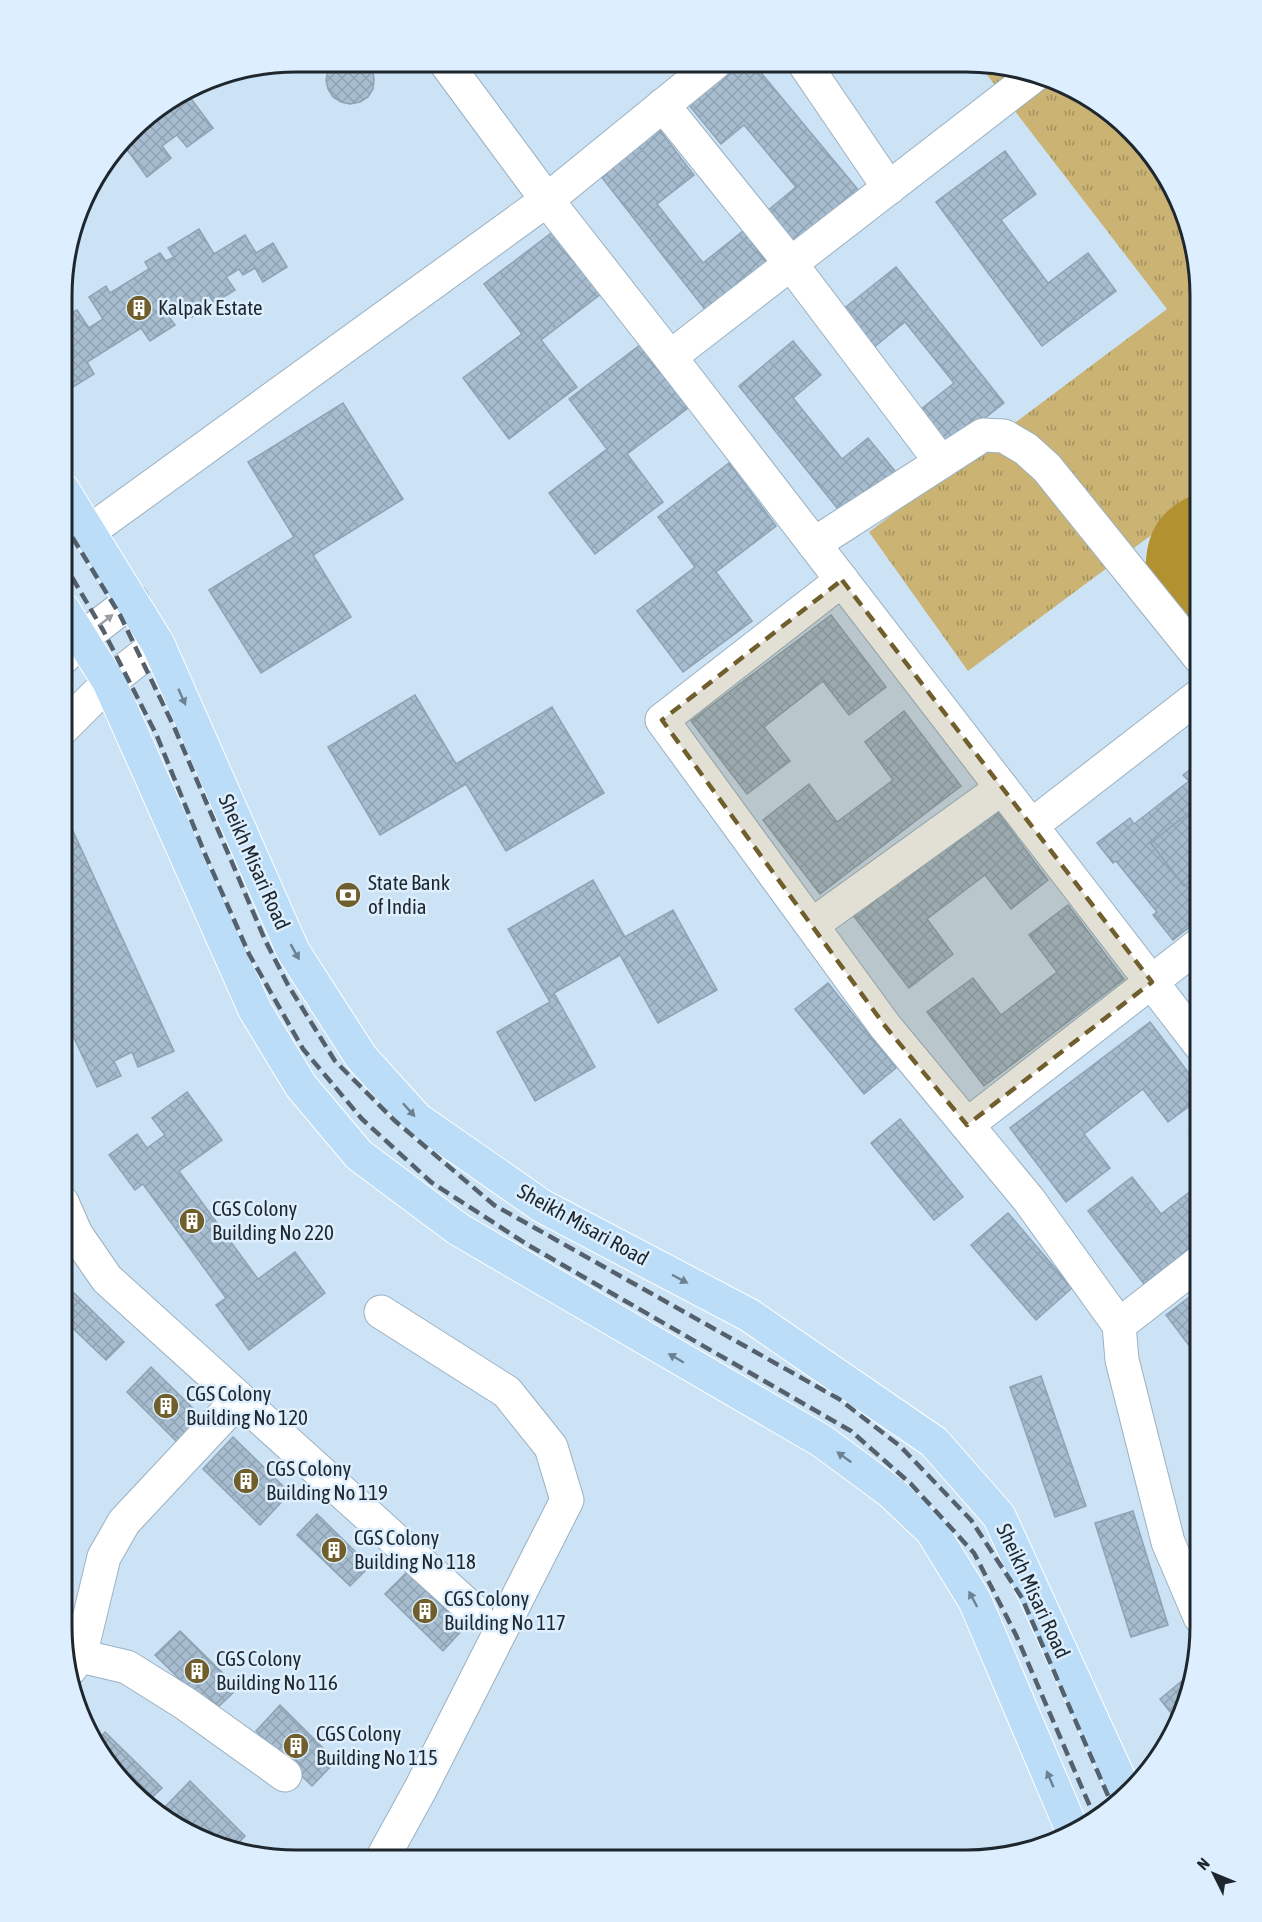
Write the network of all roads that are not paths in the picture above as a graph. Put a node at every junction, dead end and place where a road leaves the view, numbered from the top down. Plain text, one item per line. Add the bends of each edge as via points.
1 (452, 72) edge
2 (704, 72) edge
3 (810, 72) edge
4 (1027, 81) edge
5 (663, 105) junction
6 (889, 188) junction
7 (547, 200) junction
8 (791, 264) junction
9 (670, 357) junction
10 (941, 462) junction
11 (72, 503) edge
12 (90, 531) junction
13 (814, 544) junction
14 (842, 580) junction
15 (132, 600) junction
16 (158, 644) junction
17 (1190, 646) edge
18 (72, 649) edge
19 (110, 682) junction
20 (1190, 703) edge
21 (72, 719) edge
22 (1002, 788) junction
23 (1031, 826) junction
24 (812, 925) junction
25 (1190, 952) edge
26 (1152, 982) junction
27 (1190, 1032) edge
28 (967, 1125) junction
29 (72, 1225) edge
30 (1190, 1270) edge
31 (381, 1312) dead end
32 (1119, 1325) junction
33 (239, 1399) junction
34 (1190, 1594) edge
35 (476, 1613) dead end
36 (75, 1663) edge
37 (285, 1775) dead end
38 (1123, 1787) edge
39 (1070, 1824) edge
40 (387, 1850) edge

1 - 7 street
2 - 5 street
3 - 6 street
4 - 6 street
5 - 7 street
5 - 8 street
6 - 8 street
7 - 9 street
7 - 12 street
8 - 9 street
8 - 10 street
9 - 13 street
10 - 13 street
10 - 17 street via 982,435 1004,436 1026,449 1047,468
11 - 12 main road, Sheikh Misari Road
12 - 15 main road, Sheikh Misari Road
13 - 14 street
14 - 22 street
14 - 24 street via 662,720
15 - 16 main road, Sheikh Misari Road
18 -> 15 street
16 - 19 street
16 -> 38 main road, Sheikh Misari Road via 293,951 361,1057 417,1119 542,1206 748,1315 933,1442 999,1516
18 - 19 main road
19 - 21 street
39 -> 19 main road via 975,1601 932,1531 891,1492 822,1441 458,1229 359,1155 301,1086 255,1010
20 - 23 street
22 - 23 street
22 - 24 street
23 - 26 street
24 - 28 street via 885,1026
25 - 26 street
26 - 27 street
26 - 28 street
28 - 32 street via 1029,1200
29 - 33 street via 107,1279
30 - 32 street
31 - 40 street via 507,1392 551,1447 567,1500
32 - 34 street via 1122,1360 1168,1542
33 - 35 street
33 - 36 street via 124,1522 104,1557
36 - 37 street via 127,1667

